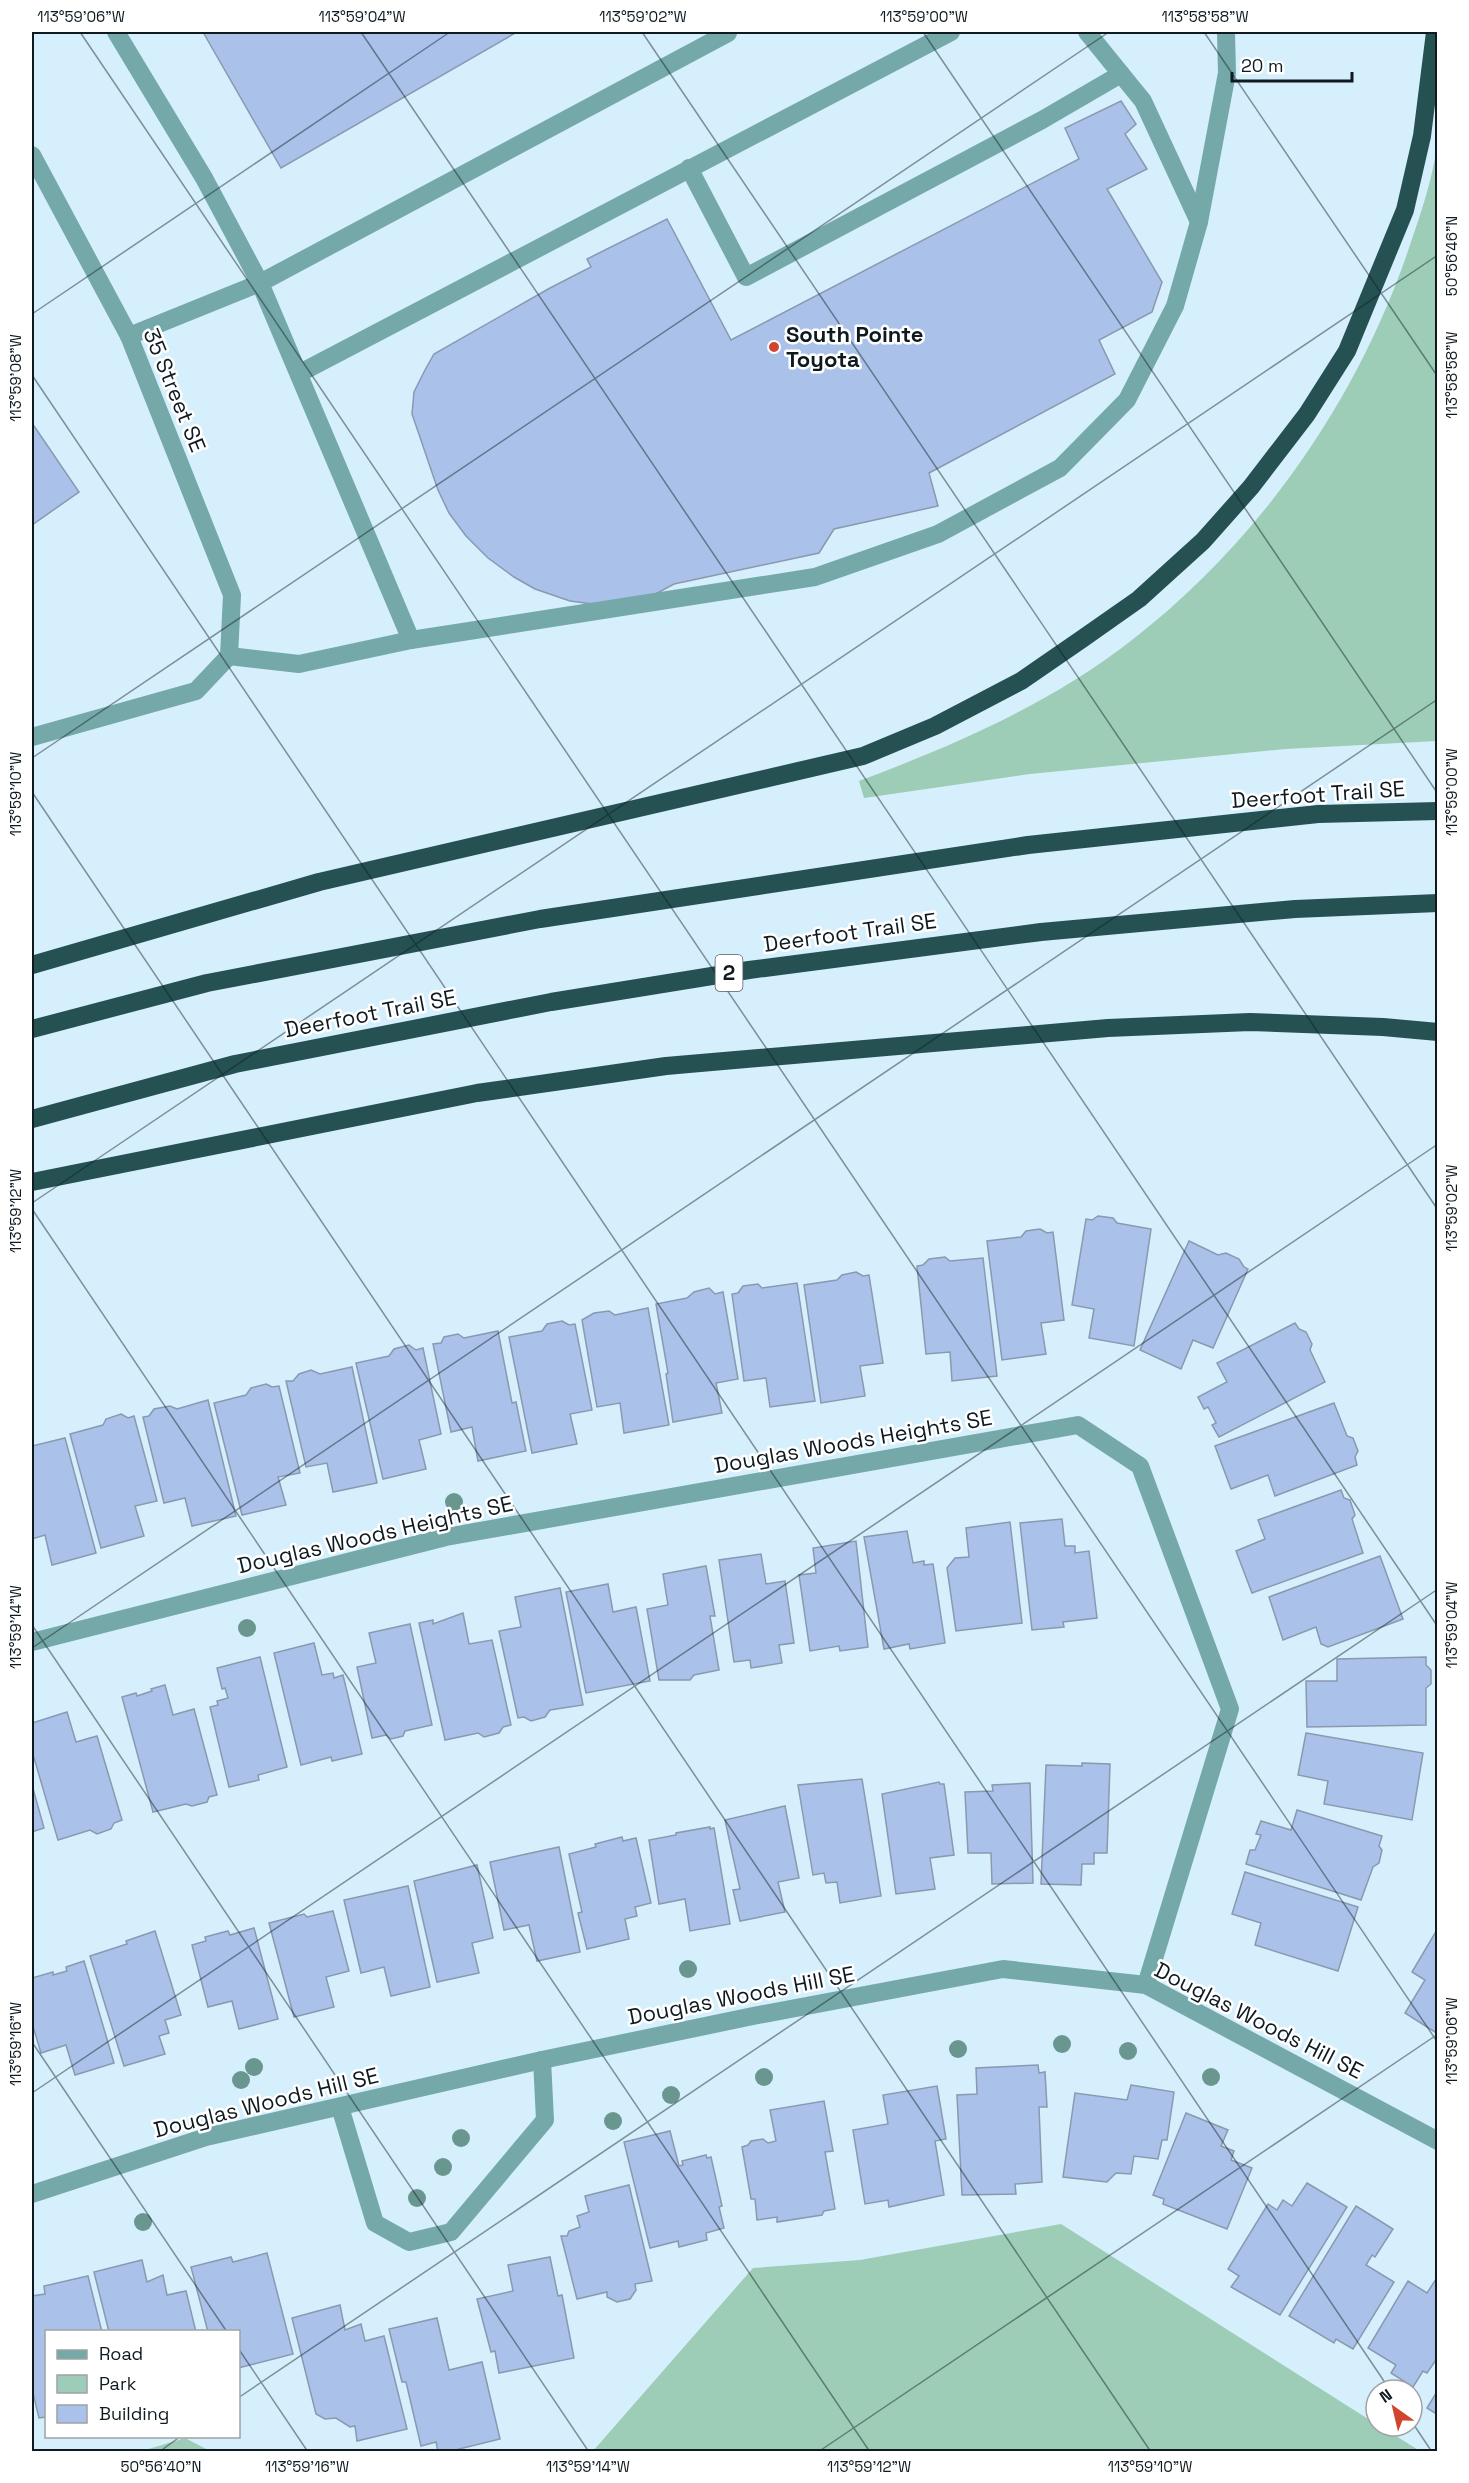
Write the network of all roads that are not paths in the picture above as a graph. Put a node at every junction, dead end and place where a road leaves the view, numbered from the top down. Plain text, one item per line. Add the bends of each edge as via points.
1 (116, 32) edge
2 (727, 32) edge
3 (951, 32) edge
4 (1087, 32) edge
5 (1226, 32) edge
6 (1435, 32) edge
7 (929, 37) edge
8 (1121, 74) junction
9 (32, 155) edge
10 (689, 168) junction
11 (1199, 222) junction
12 (261, 283) junction
13 (129, 336) junction
14 (300, 373) junction
15 (411, 640) junction
16 (229, 656) junction
17 (32, 737) edge
18 (1437, 811) edge
19 (1437, 903) edge
20 (32, 965) edge
21 (32, 1029) edge
22 (1437, 1032) edge
23 (32, 1119) edge
24 (32, 1182) edge
25 (32, 1642) edge
26 (1146, 1985) junction
27 (542, 2060) junction
28 (340, 2107) junction
29 (1437, 2142) edge
30 (32, 2194) edge

1 - 12 street via 204,178
2 - 12 street
3 - 7 street
4 - 8 street
5 - 11 street via 1227,73
6 - 20 highway via 1422,136 1406,210 1347,351 1307,414 1203,541 1139,599 1029,675 935,726 863,756 319,882
7 - 10 street
8 - 10 street via 746,277
8 - 11 street via 1143,101
9 - 13 street, 35 Street SE
10 - 14 street
11 - 15 street via 1175,306 1127,400 1060,468 938,534 815,577
12 - 13 street
12 - 14 street
13 - 16 street, 35 Street SE via 232,595
14 - 15 street
15 - 16 street via 298,664
16 - 17 street via 196,691
18 - 21 highway, Deerfoot Trail SE via 1318,814 1028,845 551,917 207,983
19 - 23 highway, Deerfoot Trail SE / 2 via 1295,909 1041,932 749,970 551,1002 270,1057
22 - 24 highway via 1250,1022 1108,1028 666,1066 477,1094
25 - 26 street, Douglas Woods Heights SE via 446,1537 1078,1425 1140,1466 1230,1708
26 - 27 street, Douglas Woods Hill SE via 1003,1969
26 - 29 street, Douglas Woods Hill SE
27 - 28 street, Douglas Woods Hill SE
27 - 28 street via 545,2120 451,2232 409,2242 375,2223
28 - 30 street, Douglas Woods Hill SE via 206,2137

